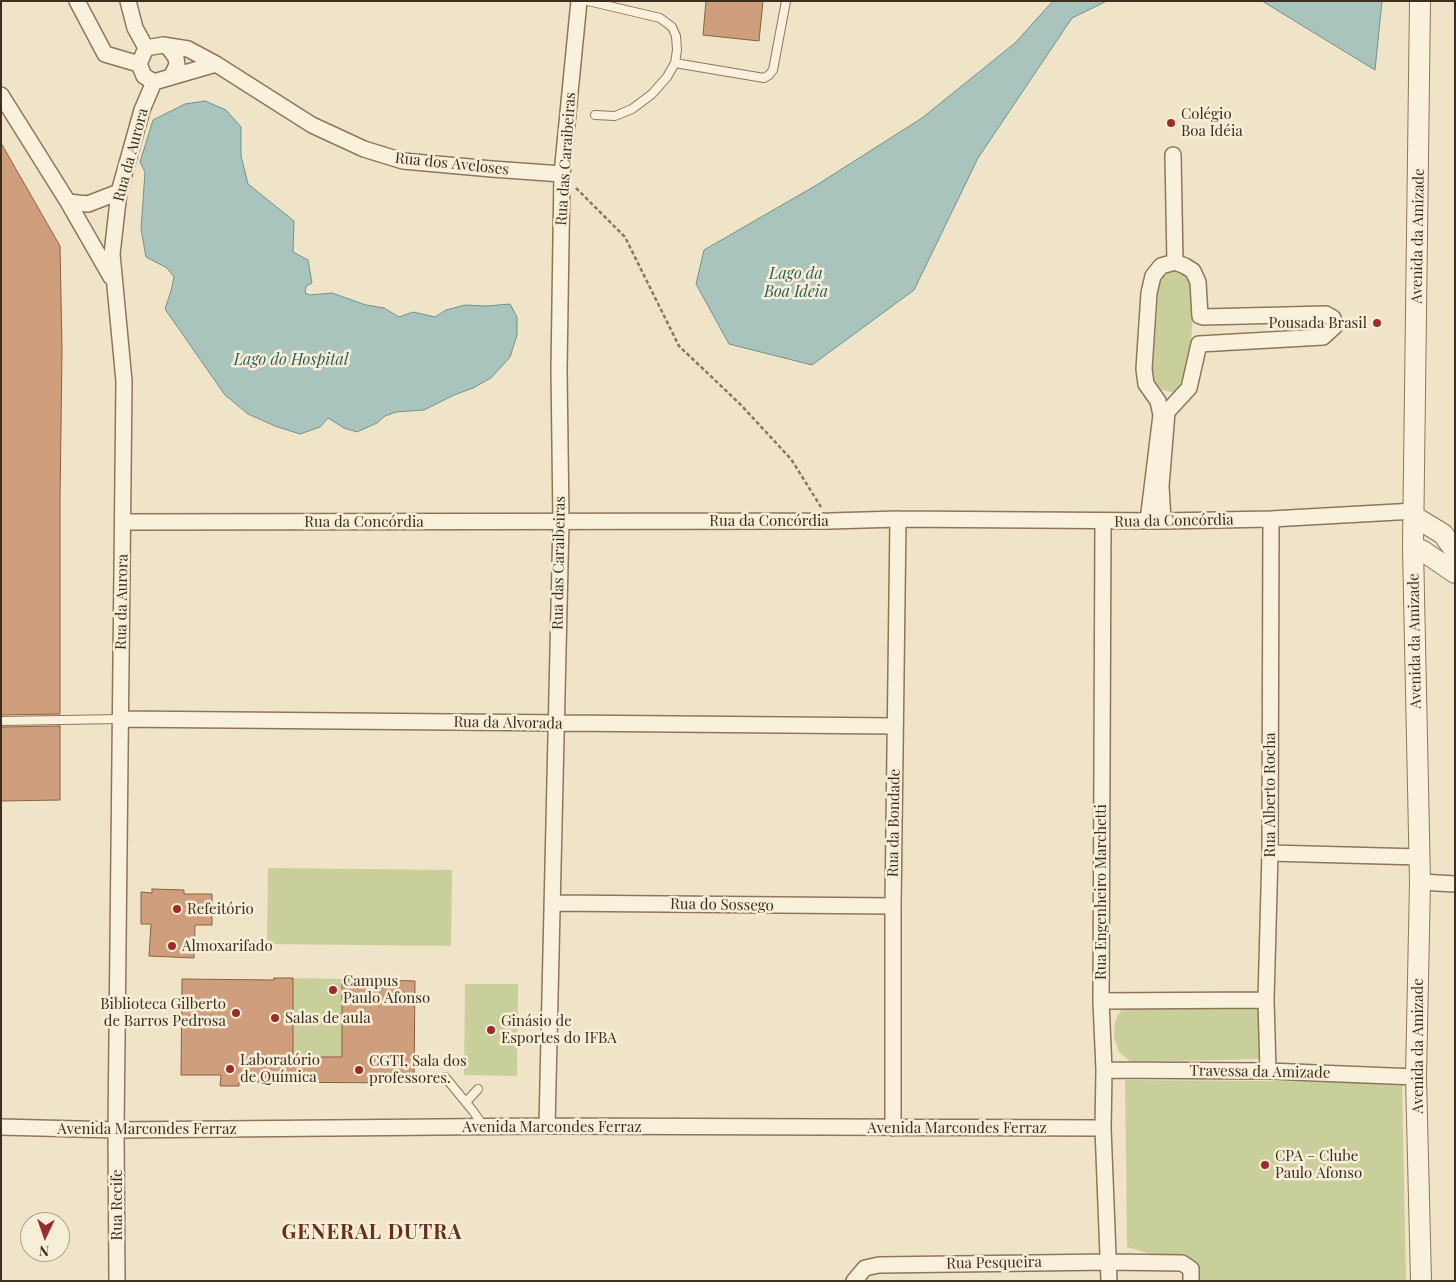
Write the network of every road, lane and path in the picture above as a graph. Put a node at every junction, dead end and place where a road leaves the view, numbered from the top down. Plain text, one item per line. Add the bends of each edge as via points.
1 (77, 1) edge
2 (128, 1) edge
3 (579, 1) edge
4 (588, 1) edge
5 (637, 1) edge
6 (786, 1) edge
7 (1420, 1) edge
8 (635, 11) junction
9 (163, 45) junction
10 (146, 48) junction
11 (675, 63) junction
12 (139, 64) junction
13 (216, 64) junction
14 (172, 76) junction
15 (154, 82) junction
16 (1, 95) edge
17 (595, 116) dead end
18 (1173, 155) dead end
19 (562, 174) junction
20 (119, 192) junction
21 (68, 202) junction
22 (1175, 262) junction
23 (114, 282) junction
24 (1415, 514) junction
25 (898, 519) junction
26 (1271, 520) junction
27 (561, 521) junction
28 (830, 521) junction
29 (1156, 521) junction
30 (123, 522) junction
31 (1103, 522) junction
32 (1413, 547) junction
33 (1455, 551) edge
34 (1455, 573) edge
35 (120, 719) junction
36 (1, 721) edge
37 (555, 724) junction
38 (895, 726) junction
39 (1270, 853) junction
40 (1420, 857) junction
41 (1420, 882) junction
42 (1455, 884) edge
43 (552, 903) junction
44 (893, 906) junction
45 (1266, 1000) junction
46 (1101, 1001) junction
47 (1104, 1070) junction
48 (1268, 1071) junction
49 (445, 1077) dead end
50 (1416, 1077) junction
51 (478, 1090) dead end
52 (466, 1102) junction
53 (547, 1126) junction
54 (1, 1127) edge
55 (484, 1127) junction
56 (893, 1128) junction
57 (1103, 1128) junction
58 (116, 1130) junction
59 (1109, 1262) junction
60 (117, 1281) edge
61 (854, 1281) edge
62 (1109, 1281) edge
63 (1191, 1281) edge
64 (1421, 1281) edge

1 - 12 street via 105,54
2 - 10 street via 135,28
3 - 19 street, Rua das Caraibeiras
4 - 8 lane
5 - 8 lane
6 - 11 lane via 773,70 764,78
7 - 24 street, Avenida da Amizade
8 - 11 lane via 660,18 672,27 676,36
9 - 10 street
9 - 13 street, Rua dos Aveloses via 188,49
9 - 14 street via 176,58
10 - 12 street
11 - 17 lane via 652,94 632,109 616,116
12 - 15 street via 144,76
13 - 14 street
13 - 19 street, Rua dos Aveloses via 312,125 364,149 403,161
14 - 15 street
15 - 20 street, Rua da Aurora via 142,110
16 - 21 street
18 - 22 street
19 - 27 street, Rua das Caraibeiras
19 - 28 path via 625,237 679,346 791,459
20 - 21 street via 88,204
20 - 23 street, Rua da Aurora via 112,254
21 - 23 street
22 - 29 street via 1161,266 1153,276 1149,293 1144,369 1146,384 1158,401 1161,415
22 - 29 street via 1193,272 1198,282 1200,316 1326,314 1333,318 1335,326 1323,337 1199,344 1189,388 1167,412
23 - 30 street, Rua da Aurora via 124,381
24 - 26 street, Rua da Concórdia
24 - 32 street, Avenida da Amizade
24 - 33 street via 1443,534
25 - 28 street, Rua da Concórdia
25 - 31 street, Rua da Concórdia
25 - 38 street, Rua da Bondade
26 - 29 street, Rua da Concórdia
26 - 39 street, Rua Alberto Rocha
27 - 28 street, Rua da Concórdia
27 - 30 street, Rua da Concórdia
27 - 37 street, Rua das Caraibeiras
29 - 31 street, Rua da Concórdia
30 - 35 street, Rua da Aurora
31 - 46 street, Rua Engenheiro Marchetti
32 - 34 street
32 - 40 street, Avenida da Amizade
35 - 36 lane
35 - 37 street, Rua da Alvorada
35 - 58 street, Rua da Aurora
37 - 38 street, Rua da Alvorada
37 - 43 street, Rua das Caraibeiras
38 - 44 street, Rua da Bondade
39 - 40 street
39 - 45 street, Rua Alberto Rocha
40 - 41 street, Avenida da Amizade
41 - 42 street
41 - 50 street, Avenida da Amizade
43 - 44 street, Rua do Sossego
43 - 53 street, Rua das Caraibeiras
44 - 56 street, Rua da Bondade
45 - 46 street
45 - 48 street, Rua Alberto Rocha
46 - 47 street, Rua Engenheiro Marchetti
47 - 48 street, Travessa da Amizade
47 - 57 street, Rua Engenheiro Marchetti
48 - 50 street, Travessa da Amizade
49 - 52 lane
50 - 64 street, Avenida da Amizade
51 - 52 lane
52 - 55 lane
53 - 55 street, Avenida Marcondes Ferraz
53 - 56 street, Avenida Marcondes Ferraz
54 - 58 street, Avenida Marcondes Ferraz
55 - 58 street, Avenida Marcondes Ferraz
56 - 57 street, Avenida Marcondes Ferraz
57 - 59 street, Rua Engenheiro Marchetti
58 - 60 street, Rua Recife
59 - 61 street, Rua Pesqueira via 879,1264 865,1268
59 - 62 street, Rua Engenheiro Marchetti
59 - 63 street, Rua Pesqueira via 1182,1263 1191,1269

